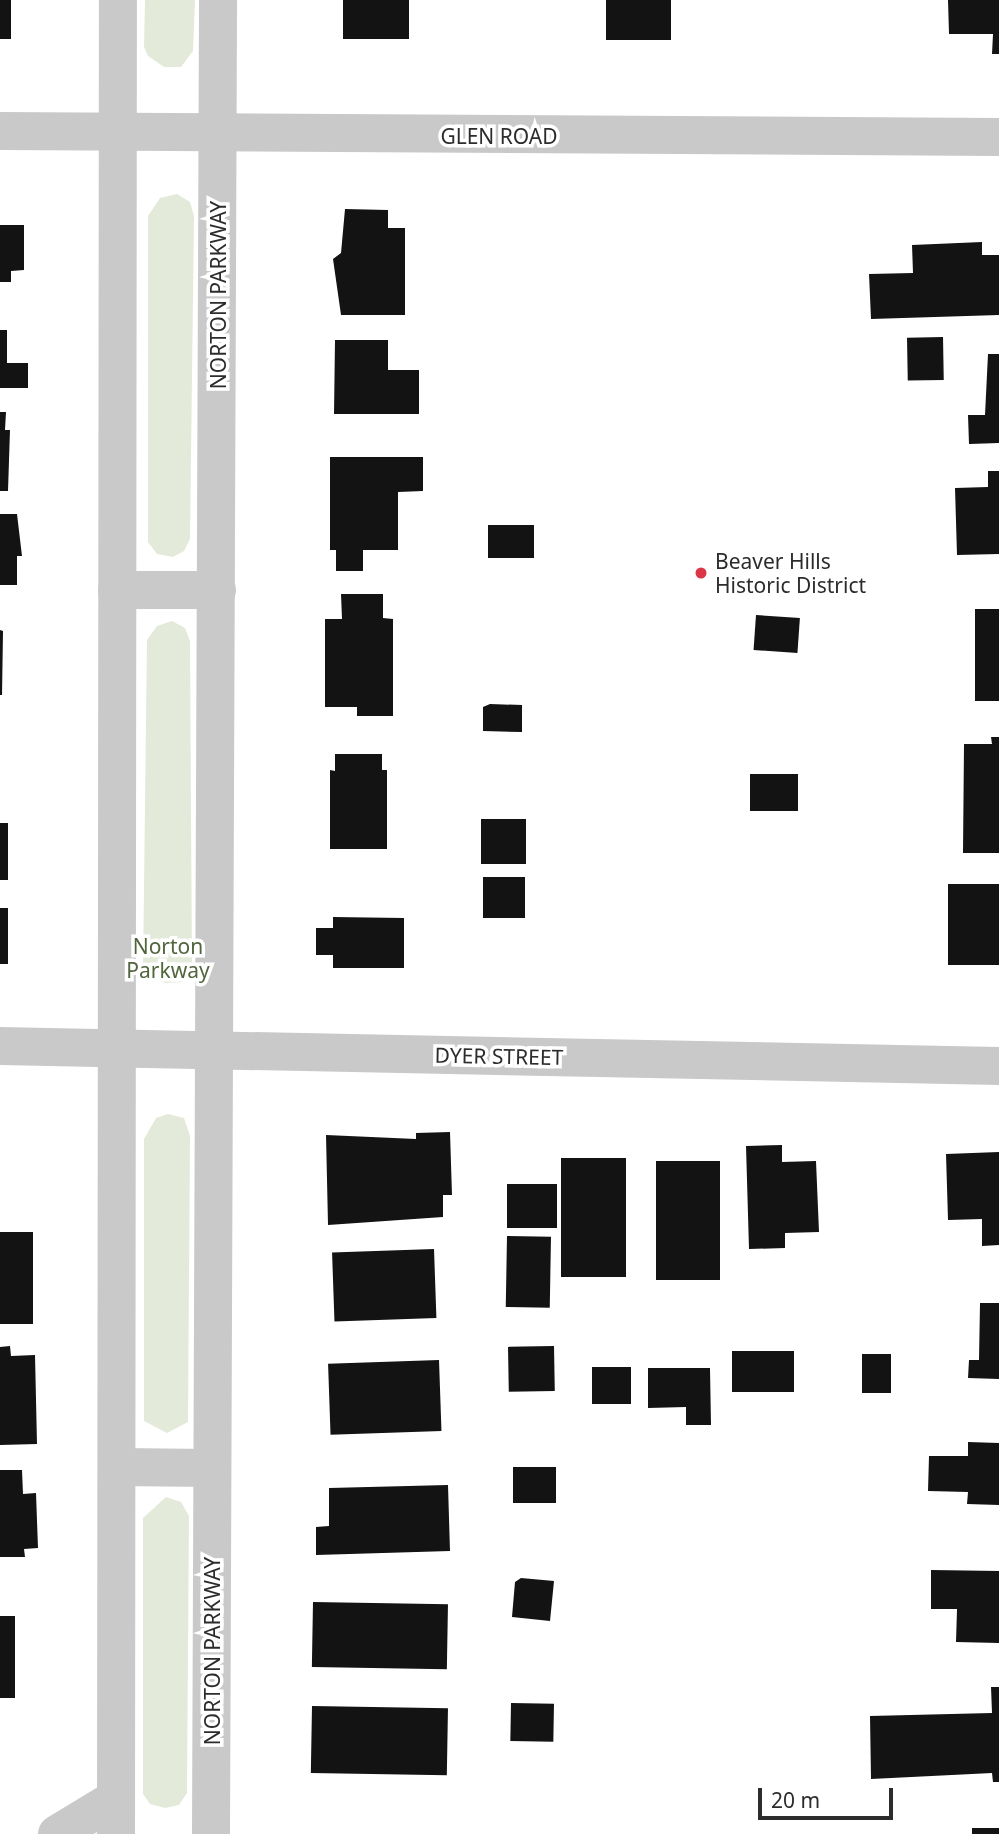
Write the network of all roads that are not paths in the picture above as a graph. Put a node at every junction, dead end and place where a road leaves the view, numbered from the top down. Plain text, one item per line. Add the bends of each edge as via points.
1 (118, 0) edge
2 (218, 0) edge
3 (0, 131) edge
4 (117, 133) junction
5 (218, 135) junction
6 (999, 138) edge
7 (117, 590) junction
8 (217, 590) junction
9 (0, 1046) edge
10 (119, 1049) junction
11 (216, 1050) junction
12 (999, 1066) edge
13 (117, 1467) junction
14 (212, 1468) junction
15 (115, 1816) edge
16 (57, 1834) edge
17 (211, 1834) edge

1 - 4 street
2 - 5 street, NORTON PARKWAY
3 - 4 street, GLEN ROAD
4 - 5 street, GLEN ROAD
4 - 7 street
5 - 6 street, GLEN ROAD
5 - 8 street, NORTON PARKWAY
7 - 8 street
7 - 10 street
8 - 11 street, NORTON PARKWAY
9 - 10 street, DYER STREET
10 - 11 street, DYER STREET
10 - 13 street
11 - 12 street, DYER STREET
11 - 14 street, NORTON PARKWAY
13 - 14 street
13 - 15 street
14 - 17 street, NORTON PARKWAY
15 - 16 street

